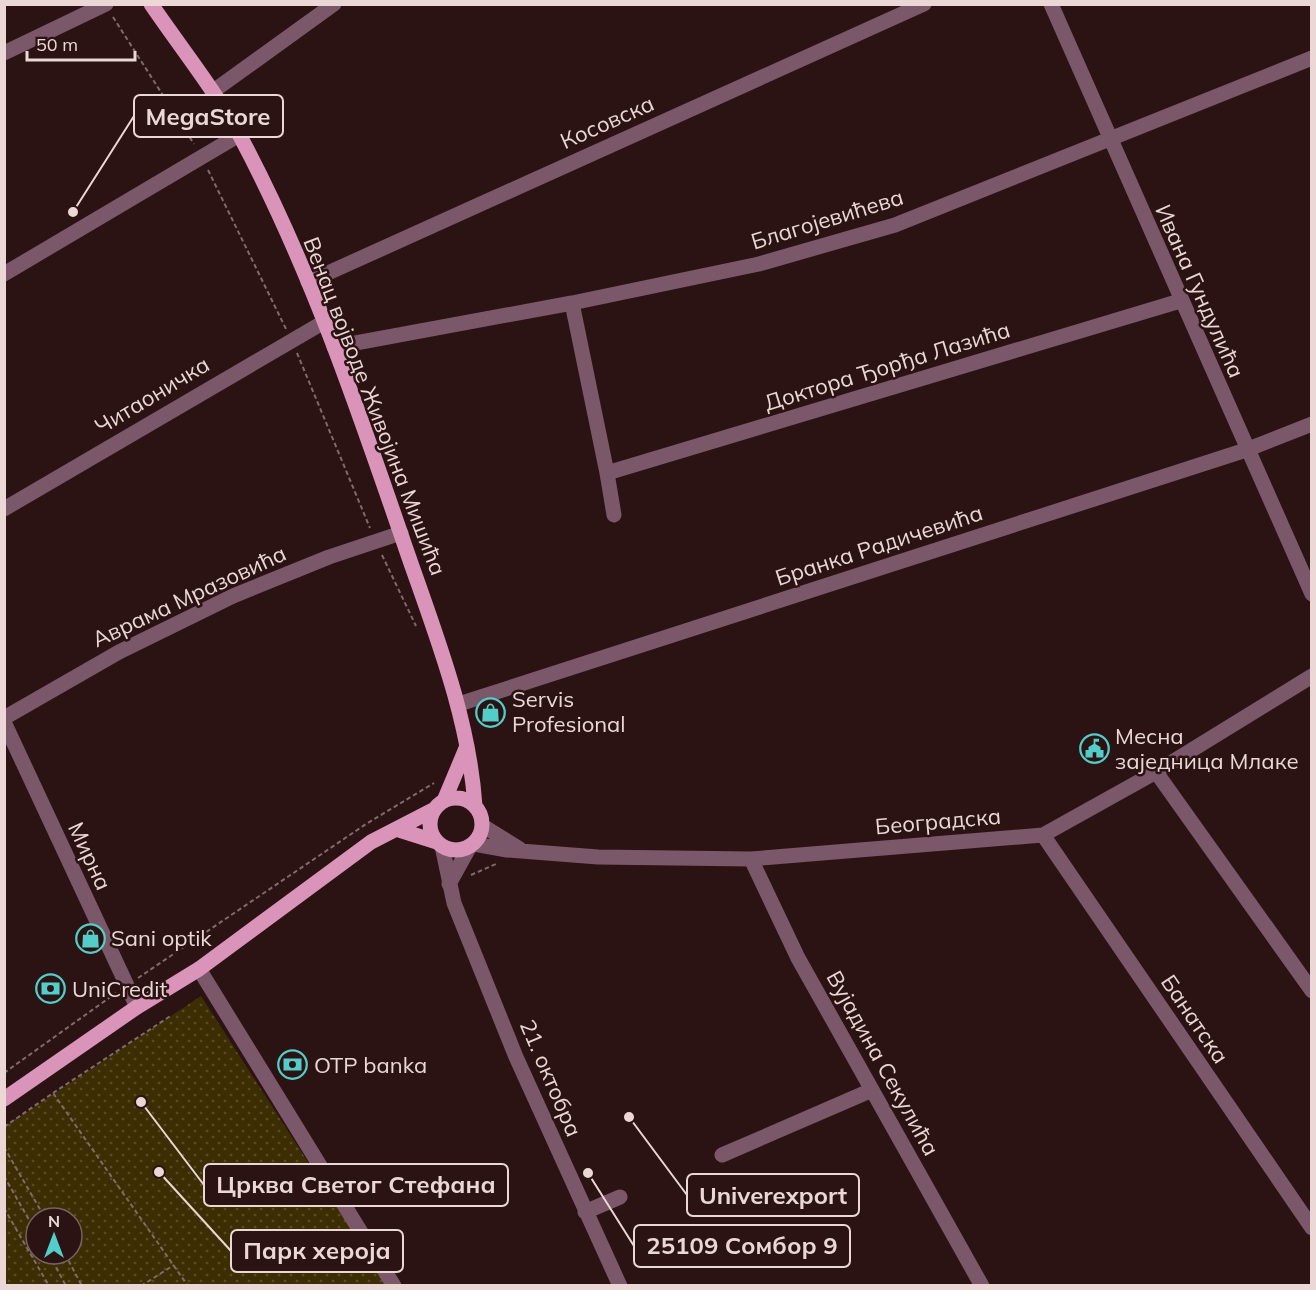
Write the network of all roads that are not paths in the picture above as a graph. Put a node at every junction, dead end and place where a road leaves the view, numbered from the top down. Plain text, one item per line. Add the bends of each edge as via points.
1 (151, 4) edge
2 (334, 4) edge
3 (924, 4) edge
4 (1051, 4) edge
5 (105, 5) edge
6 (4, 53) edge
7 (1311, 58) edge
8 (212, 92) junction
9 (239, 135) junction
10 (1109, 140) junction
11 (4, 274) edge
12 (308, 282) junction
13 (1180, 301) junction
14 (572, 303) junction
15 (324, 322) junction
16 (333, 347) junction
17 (1311, 424) edge
18 (1246, 450) junction
19 (607, 473) junction
20 (4, 509) edge
21 (614, 515) dead end
22 (401, 533) junction
23 (1311, 594) edge
24 (1311, 676) edge
25 (459, 704) junction
26 (4, 718) edge
27 (4, 722) edge
28 (466, 747) junction
29 (1156, 772) junction
30 (440, 805) junction
31 (476, 806) junction
32 (483, 825) junction
33 (396, 829) junction
34 (1043, 835) junction
35 (440, 844) junction
36 (472, 845) junction
37 (525, 852) junction
38 (751, 858) junction
39 (449, 884) junction
40 (199, 969) junction
41 (1311, 991) edge
42 (137, 1007) junction
43 (872, 1090) junction
44 (4, 1100) edge
45 (722, 1155) dead end
46 (620, 1197) dead end
47 (585, 1212) junction
48 (1311, 1228) edge
49 (394, 1286) edge
50 (620, 1286) edge
51 (982, 1286) edge

1 - 8 main road, Венац војводе Живојина Мишића
2 - 8 street
3 - 12 street, Косовска
4 - 10 street, Ивана Гундулића
5 - 6 street
7 - 10 street, Благојевићева
8 - 9 main road, Венац војводе Живојина Мишића
9 - 11 street
9 - 12 main road, Венац војводе Живојина Мишића
10 - 13 street, Ивана Гундулића
10 - 14 street, Благојевићева via 895,225 759,264
12 - 15 main road, Венац војводе Живојина Мишића
13 - 18 street, Ивана Гундулића
13 - 19 street, Доктора Ђорђа Лазића
14 - 16 street, Благојевићева
14 - 19 street
15 - 16 main road, Венац војводе Живојина Мишића
15 - 20 street, Читаоничка
16 - 22 main road, Венац војводе Живојина Мишића
17 - 18 street, Бранка Радичевића
18 - 23 street, Ивана Гундулића
18 - 25 street, Бранка Радичевића
19 - 21 street
22 - 25 main road, Венац војводе Живојина Мишића
22 - 26 street, Аврама Мразовића via 233,596 119,652
24 - 29 street, Београдска
25 - 28 main road, Венац војводе Живојина Мишића
27 - 42 street, Мирна
28 - 30 main road
28 - 31 main road, Венац војводе Живојина Мишића
29 - 34 street, Београдска
29 - 41 street
30 - 31 main road via 463,799
30 - 33 main road
30 - 35 main road via 430,825
31 - 32 main road
32 - 36 main road
32 - 37 street, Београдска
33 - 35 main road
33 - 40 main road via 371,842
34 - 38 street, Београдска
34 - 48 street, Банатска
35 - 36 main road via 456,850
35 - 39 street, 21. октобра
36 - 37 street, Београдска
36 - 39 street
37 - 38 street, Београдска via 598,857
38 - 43 street, Вујадина Секулића via 798,958
39 - 47 street, 21. октобра via 512,1046
40 - 42 main road
40 - 49 street
42 - 44 main road
43 - 45 street
43 - 51 street, Вујадина Секулића
46 - 47 street
47 - 50 street, 21. октобра

